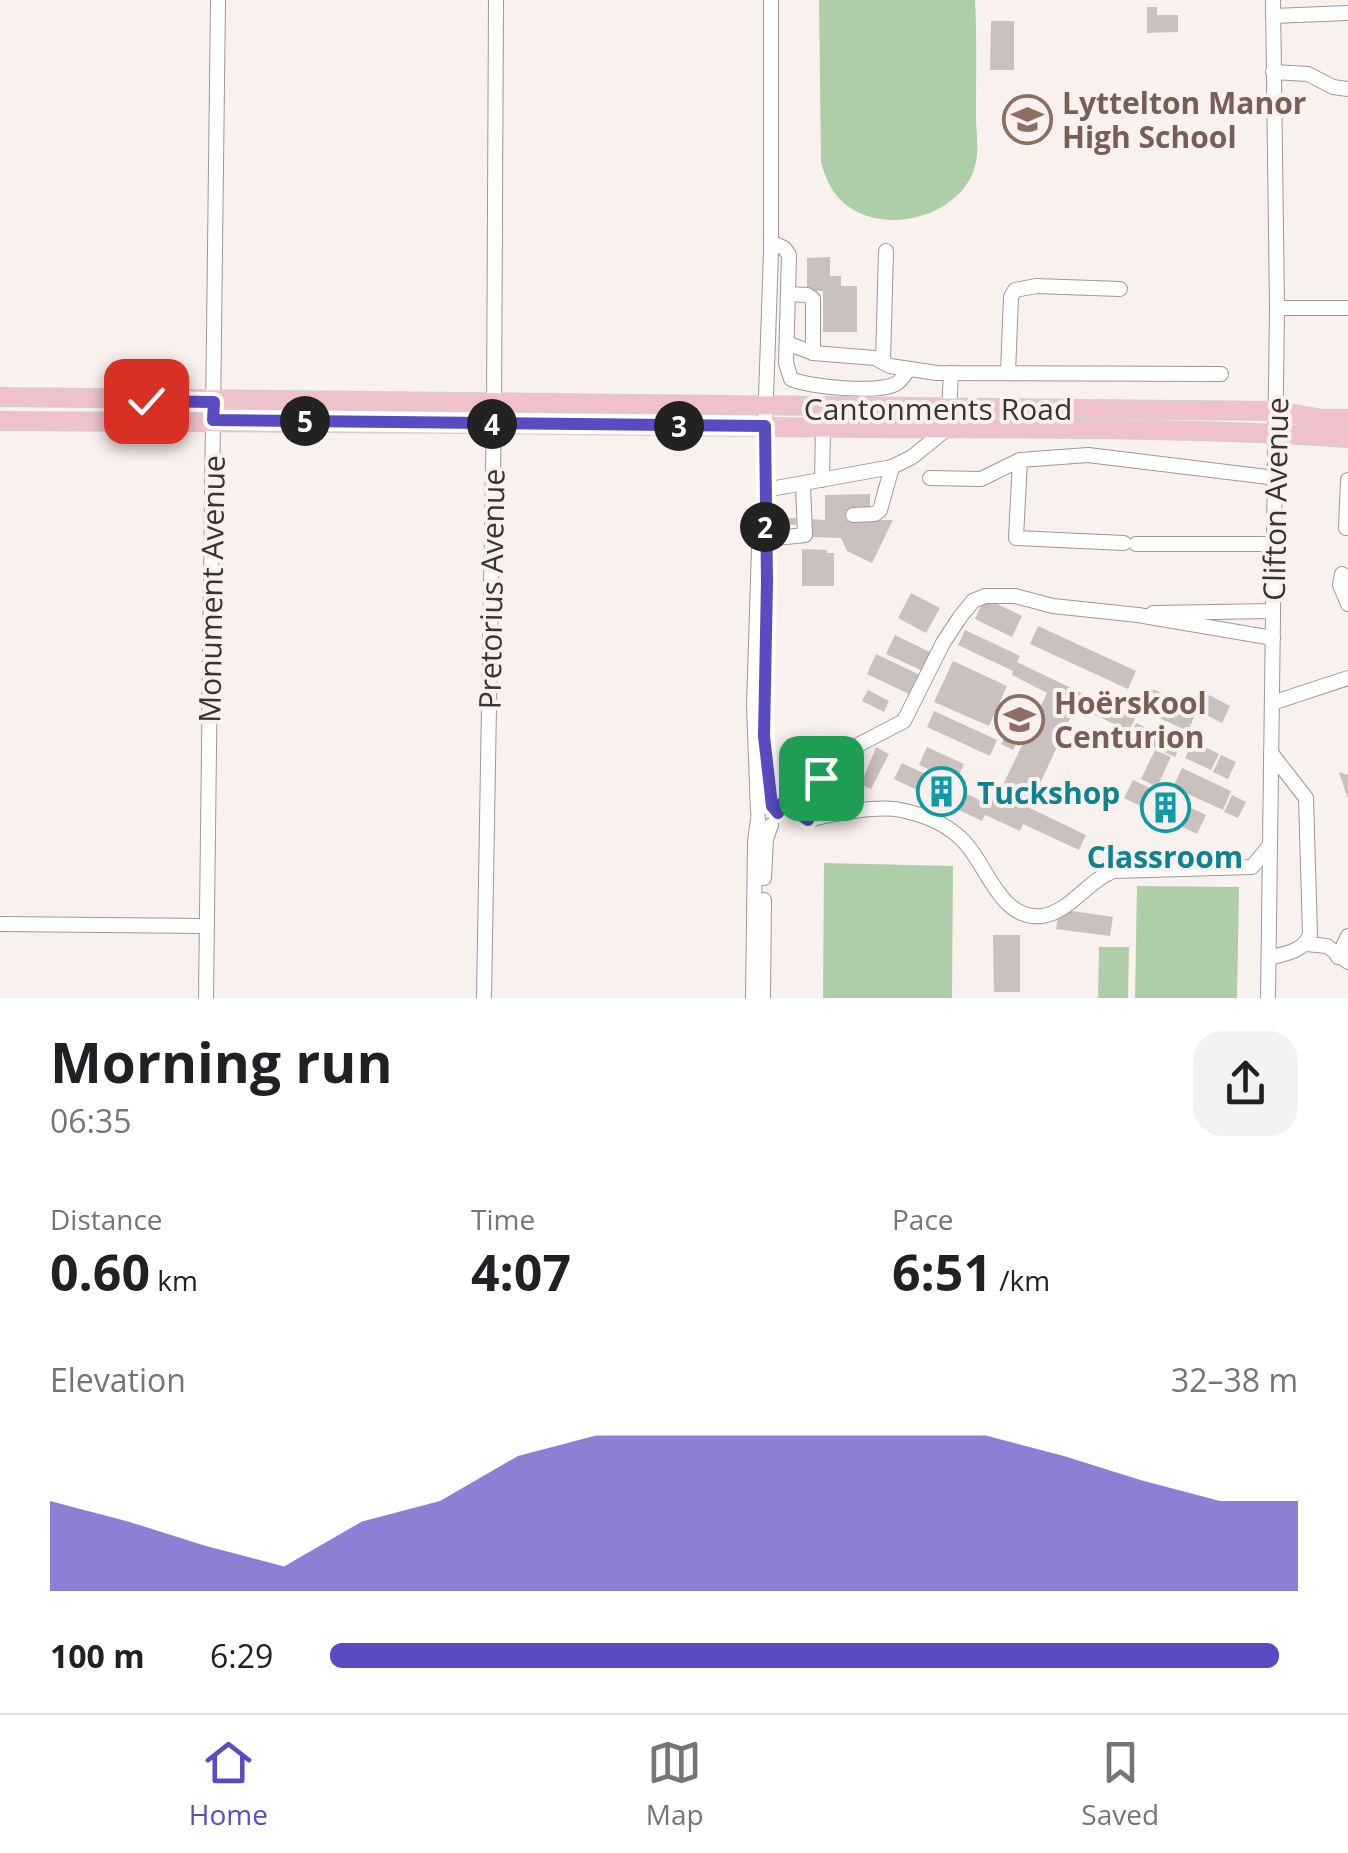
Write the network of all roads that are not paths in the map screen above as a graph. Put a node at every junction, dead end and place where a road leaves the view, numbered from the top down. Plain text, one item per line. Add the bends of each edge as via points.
1 (218, 0) edge
2 (496, 0) edge
3 (771, 0) edge
4 (1273, 8) edge
5 (1348, 12) edge
6 (1273, 72) junction
7 (1348, 88) edge
8 (771, 242) junction
9 (886, 251) dead end
10 (1120, 289) dead end
11 (788, 294) junction
12 (1278, 308) junction
13 (1348, 308) edge
14 (787, 343) junction
15 (813, 353) junction
16 (883, 362) junction
17 (908, 370) junction
18 (951, 373) junction
19 (1008, 374) junction
20 (1221, 374) dead end
21 (0, 398) edge
22 (494, 404) junction
23 (948, 408) junction
24 (213, 411) junction
25 (1276, 411) junction
26 (765, 417) junction
27 (1348, 419) edge
28 (0, 420) edge
29 (494, 424) junction
30 (824, 427) junction
31 (948, 428) junction
32 (1276, 432) junction
33 (1348, 438) edge
34 (1020, 460) junction
35 (892, 467) junction
36 (930, 478) dead end
37 (1276, 478) junction
38 (822, 480) junction
39 (1348, 480) edge
40 (803, 485) junction
41 (765, 490) junction
42 (853, 515) dead end
43 (765, 518) junction
44 (1346, 528) edge
45 (766, 539) junction
46 (1274, 544) junction
47 (762, 560) junction
48 (1348, 583) edge
49 (1348, 604) edge
50 (1274, 611) junction
51 (1138, 615) junction
52 (1272, 638) junction
53 (1348, 678) edge
54 (1272, 704) junction
55 (1271, 753) junction
56 (768, 815) junction
57 (808, 820) junction
58 (1270, 846) junction
59 (0, 924) edge
60 (207, 926) junction
61 (1347, 941) edge
62 (1306, 944) junction
63 (1338, 955) edge
64 (1269, 958) junction
65 (206, 998) edge
66 (484, 998) edge
67 (753, 998) edge
68 (763, 998) edge
69 (1268, 998) edge

1 - 24 street, Monument Avenue
2 - 22 street, Pretorius Avenue
3 - 8 street
4 - 5 street
4 - 6 street, Clifton Avenue
6 - 7 street via 1308,74
6 - 12 street, Clifton Avenue
8 - 11 street via 789,255
8 - 26 street
9 - 16 street
10 - 19 street via 1015,290
11 - 14 street
11 - 15 street via 813,299
12 - 13 street
12 - 25 street, Clifton Avenue
14 - 15 street
14 - 17 street via 788,374 795,382 884,387
15 - 16 street
16 - 17 street
17 - 18 street
18 - 19 street
18 - 23 street
19 - 20 street
21 - 24 main road, Cantonments Road
22 - 24 main road, Cantonments Road
22 - 26 main road, Cantonments Road
22 - 29 street, Pretorius Avenue
23 - 25 main road, Cantonments Road
23 - 26 main road, Cantonments Road
23 - 31 street
24 - 28 main road, Cantonments Road
24 - 29 main road, Cantonments Road
24 - 60 street, Monument Avenue
25 - 27 main road, Cantonments Road
25 - 32 street, Clifton Avenue
26 - 29 main road, Cantonments Road
26 - 30 main road, Cantonments Road
26 - 41 street
29 - 66 street, Pretorius Avenue
30 - 31 main road, Cantonments Road
30 - 38 street
31 - 32 main road, Cantonments Road
31 - 35 street
32 - 33 main road, Cantonments Road
32 - 37 street, Clifton Avenue
34 - 36 street via 981,479
34 - 37 street via 1088,455
34 - 46 street via 1016,538
35 - 38 street
35 - 42 street via 880,510
37 - 46 street, Clifton Avenue
38 - 40 street
39 - 44 street
40 - 41 street
40 - 45 street via 804,535
41 - 43 street
43 - 45 street
43 - 47 street
45 - 47 street
46 - 50 street, Clifton Avenue
47 - 56 street
48 - 49 street via 1342,574
50 - 51 street
50 - 52 street, Clifton Avenue
51 - 52 street
51 - 57 street via 997,594 973,601 942,644 904,721 858,745 821,778
52 - 54 street, Clifton Avenue
53 - 54 street
54 - 55 street, Clifton Avenue
55 - 58 street, Clifton Avenue
55 - 62 street via 1306,798
56 - 57 street via 782,803
56 - 67 street via 755,842
56 - 68 street
57 - 58 street via 896,808 925,816 956,834 1009,906 1029,916 1052,914 1114,871 1252,867
58 - 64 street, Clifton Avenue
59 - 60 street
60 - 65 street, Monument Avenue
61 - 63 street
62 - 63 street
62 - 64 street
64 - 69 street, Clifton Avenue

